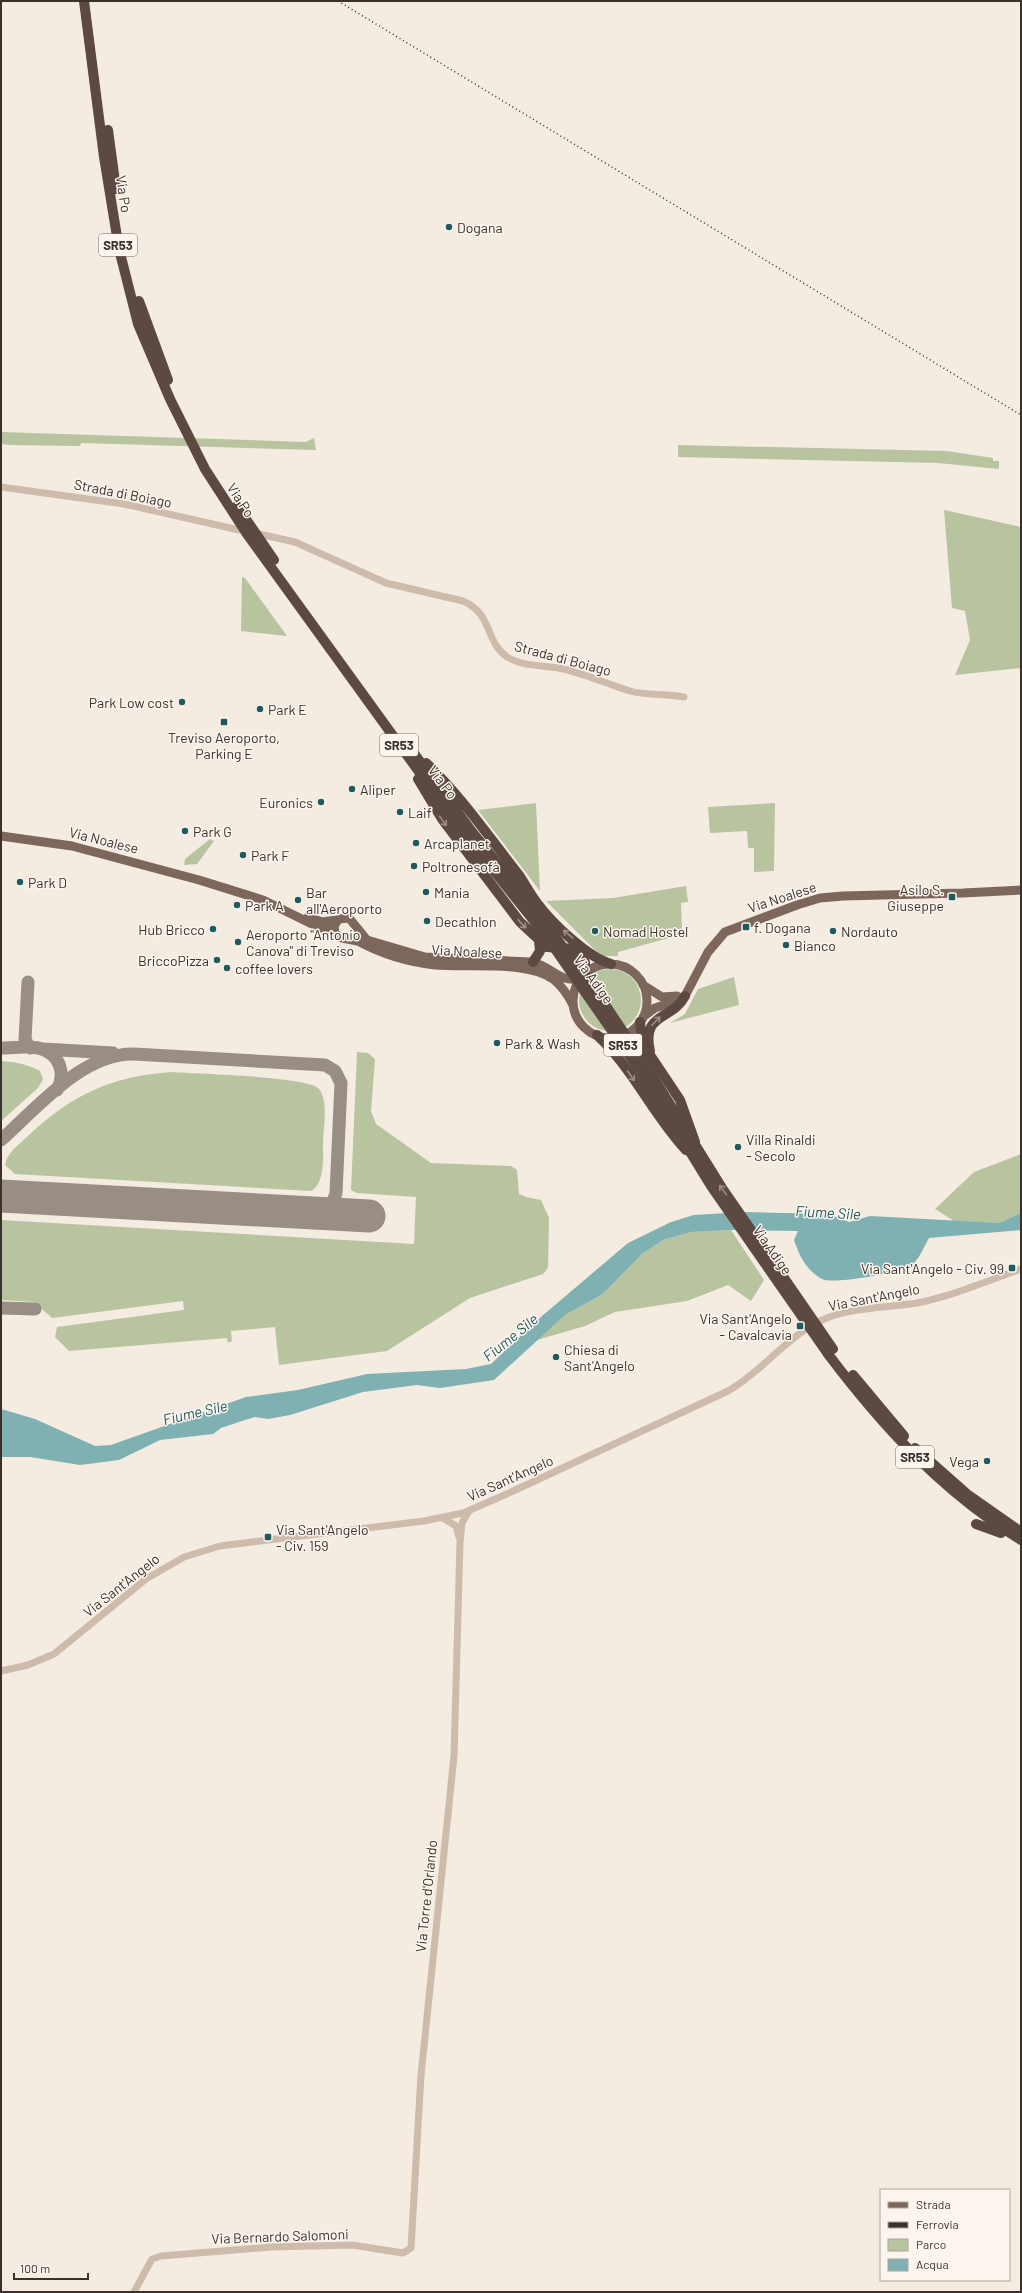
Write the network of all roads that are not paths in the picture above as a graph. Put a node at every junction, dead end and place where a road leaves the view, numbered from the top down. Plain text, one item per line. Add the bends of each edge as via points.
1 (84, 1) edge
2 (91, 1) edge
3 (1, 486) edge
4 (239, 530) dead end
5 (259, 534) dead end
6 (684, 697) dead end
7 (406, 748) junction
8 (1, 836) edge
9 (198, 880) junction
10 (1021, 890) edge
11 (337, 920) junction
12 (355, 926) junction
13 (725, 932) junction
14 (335, 933) junction
15 (545, 936) junction
16 (347, 939) junction
17 (533, 962) junction
18 (611, 964) junction
19 (583, 976) junction
20 (643, 985) junction
21 (685, 996) junction
22 (573, 1005) junction
23 (642, 1020) junction
24 (597, 1035) junction
25 (652, 1056) junction
26 (696, 1154) junction
27 (1021, 1269) edge
28 (831, 1352) junction
29 (901, 1433) junction
30 (952, 1471) dead end
31 (469, 1511) junction
32 (457, 1514) junction
33 (442, 1518) junction
34 (976, 1524) dead end
35 (460, 1526) junction
36 (1021, 1532) edge
37 (1021, 1540) edge
38 (1021, 1544) edge
39 (1, 1671) edge
40 (409, 2250) joint
41 (134, 2292) edge

1 - 7 highway, Via Po / SR53 via 119,249 138,324 154,366 205,469 247,534
2 - 7 highway, Via Po / SR53 via 126,252 139,303 174,396 220,482
3 - 4 street, Strada di Boiago via 124,504
5 - 6 street, Strada di Boiago via 295,542 386,583 475,606 502,653 523,664 564,669 631,691
7 - 15 highway, Via Po / SR53 via 459,827
18 -> 7 highway via 595,958 551,919 442,777
8 - 9 main road, Via Noalese via 77,847
9 - 11 main road, Via Noalese via 214,880 260,892 319,921
9 - 14 main road, Via Noalese via 263,900
10 - 13 main road, Via Noalese via 826,897
11 - 12 main road via 347,917
11 - 14 main road via 334,926
12 - 16 main road via 353,935
12 - 17 main road, Via Noalese via 367,940 425,957
13 - 20 main road via 709,945 688,986 680,995 662,997
13 - 21 main road, Via Noalese via 708,952
14 - 16 main road
15 - 17 highway
15 - 19 highway via 547,946 575,949 585,962
15 - 26 highway, Via Adige / SR53, bridge via 600,997 635,1049
16 - 22 main road, Via Noalese via 371,949 425,964 532,969 556,981
17 - 19 main road, Via Noalese via 565,980
18 - 19 main road, Via Noalese via 597,967
18 - 20 main road via 630,970
19 - 22 main road via 574,991
20 - 23 main road via 647,1001
21 - 23 main road via 655,1008
25 -> 21 highway via 648,1040 649,1029 658,1017 680,1004
22 - 24 main road, Via Noalese via 582,1026
23 - 24 main road via 634,1029 616,1037
23 - 25 highway via 642,1043
24 -> 26 highway, bridge via 618,1057 670,1133
25 - 26 highway, bridge via 680,1100
26 - 28 highway, Via Adige / SR53, bridge
27 - 31 street, Via Sant'Angelo via 938,1298 842,1313 823,1320 804,1330 760,1370 728,1391
28 - 29 highway, Via Adige / SR53
28 - 37 highway, Via Adige / SR53 via 880,1420 929,1471 973,1508
29 - 30 highway via 918,1442 943,1467
29 - 36 highway, Via Adige / SR53 via 967,1494
31 - 32 street, Via Sant'Angelo
31 - 35 street, Via Torre d'Orlando
32 - 33 street, Via Sant'Angelo
32 - 35 street
33 - 35 street
33 - 39 street, Via Sant'Angelo via 230,1545 192,1554 170,1563 146,1579 54,1654 28,1665
34 - 38 highway via 994,1529
35 - 40 street, Via Torre d'Orlando via 454,1756 421,2075 412,2238
40 - 41 street, Via Bernardo Salomoni via 403,2253 352,2245 271,2247 161,2256 152,2259

